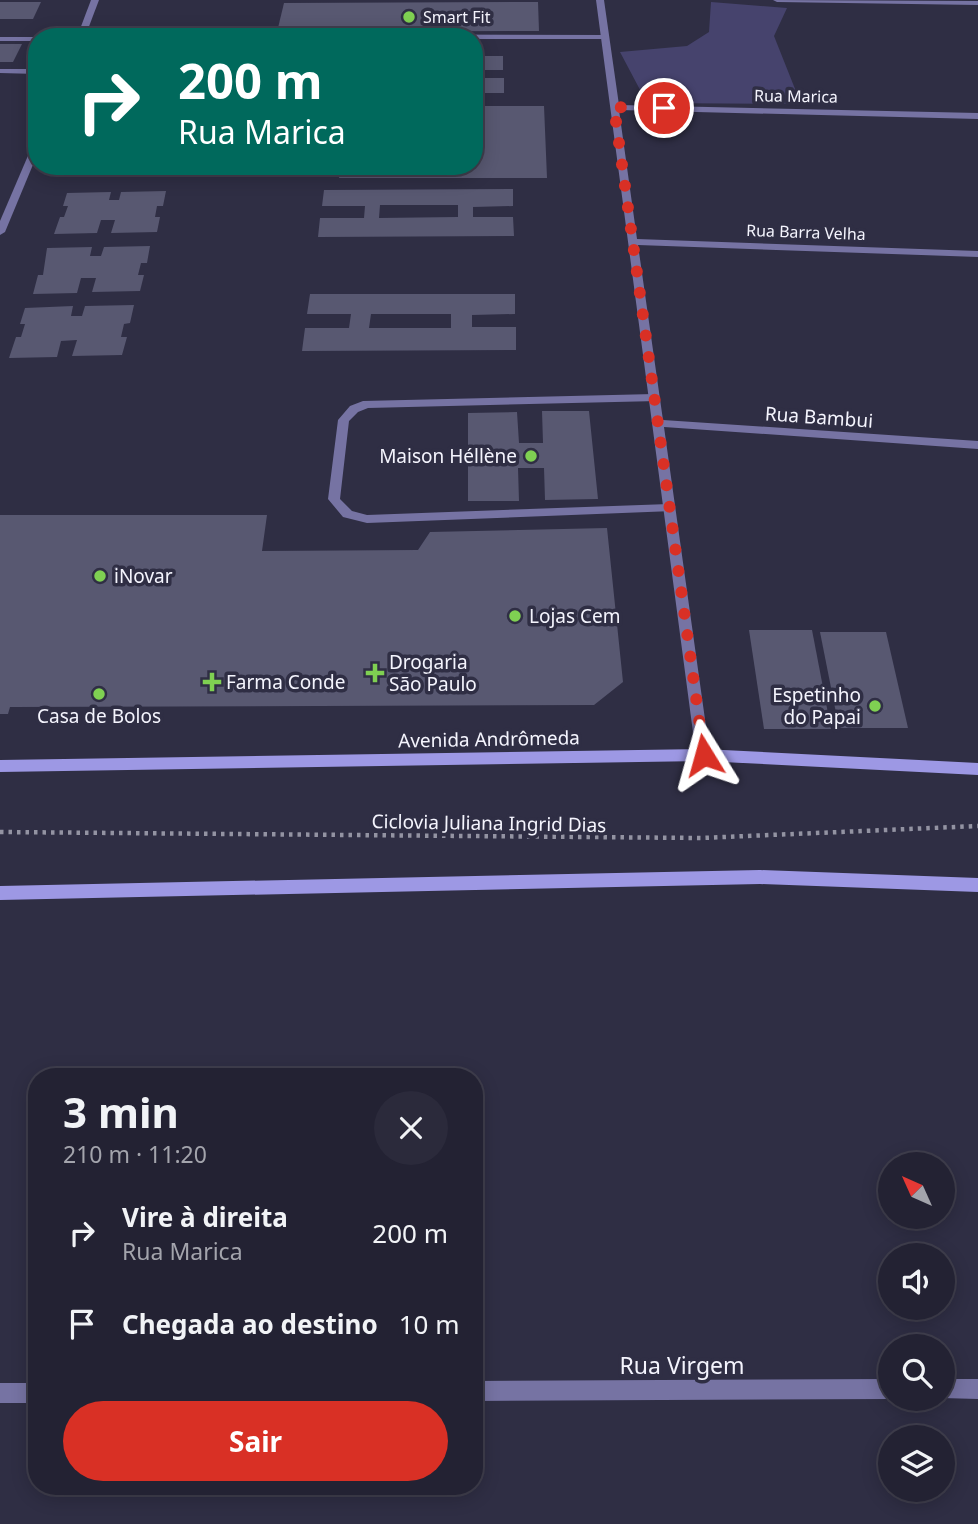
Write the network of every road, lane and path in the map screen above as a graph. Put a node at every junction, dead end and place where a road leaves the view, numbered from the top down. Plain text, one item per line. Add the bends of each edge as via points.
1 (95, 0) edge
2 (600, 0) edge
3 (777, 0) edge
4 (978, 3) edge
5 (84, 28) edge
6 (483, 37) edge
7 (605, 37) junction
8 (0, 39) edge
9 (28, 39) edge
10 (0, 71) edge
11 (28, 72) edge
12 (614, 107) junction
13 (978, 116) edge
14 (28, 165) edge
15 (0, 232) edge
16 (633, 242) junction
17 (978, 254) edge
18 (654, 398) junction
19 (658, 423) junction
20 (978, 445) edge
21 (670, 508) junction
22 (704, 755) junction
23 (0, 766) edge
24 (978, 769) edge
25 (978, 827) edge
26 (0, 832) edge
27 (978, 885) edge
28 (0, 894) edge
29 (878, 1389) edge
30 (955, 1389) edge
31 (978, 1389) edge
32 (483, 1391) edge
33 (28, 1392) edge
34 (0, 1393) edge

1 - 5 street
2 - 7 street
3 - 4 street
6 - 7 street
7 - 12 street
8 - 9 street
10 - 11 street
12 - 13 street, Rua Marica
12 - 16 street
14 - 15 street
16 - 17 street, Rua Barra Velha
16 - 18 street
18 - 19 street
18 - 21 street via 367,404 344,420 334,499 350,517 367,519
19 - 20 street, Rua Bambui
19 - 21 street
21 - 22 street
22 - 23 main road, Avenida Andrômeda
22 - 24 main road, Avenida Andrômeda
25 - 26 path, Ciclovia Juliana Ingrid Dias via 702,838
27 - 28 main road via 760,877
29 - 32 street, Rua Virgem
30 - 31 street
33 - 34 street

